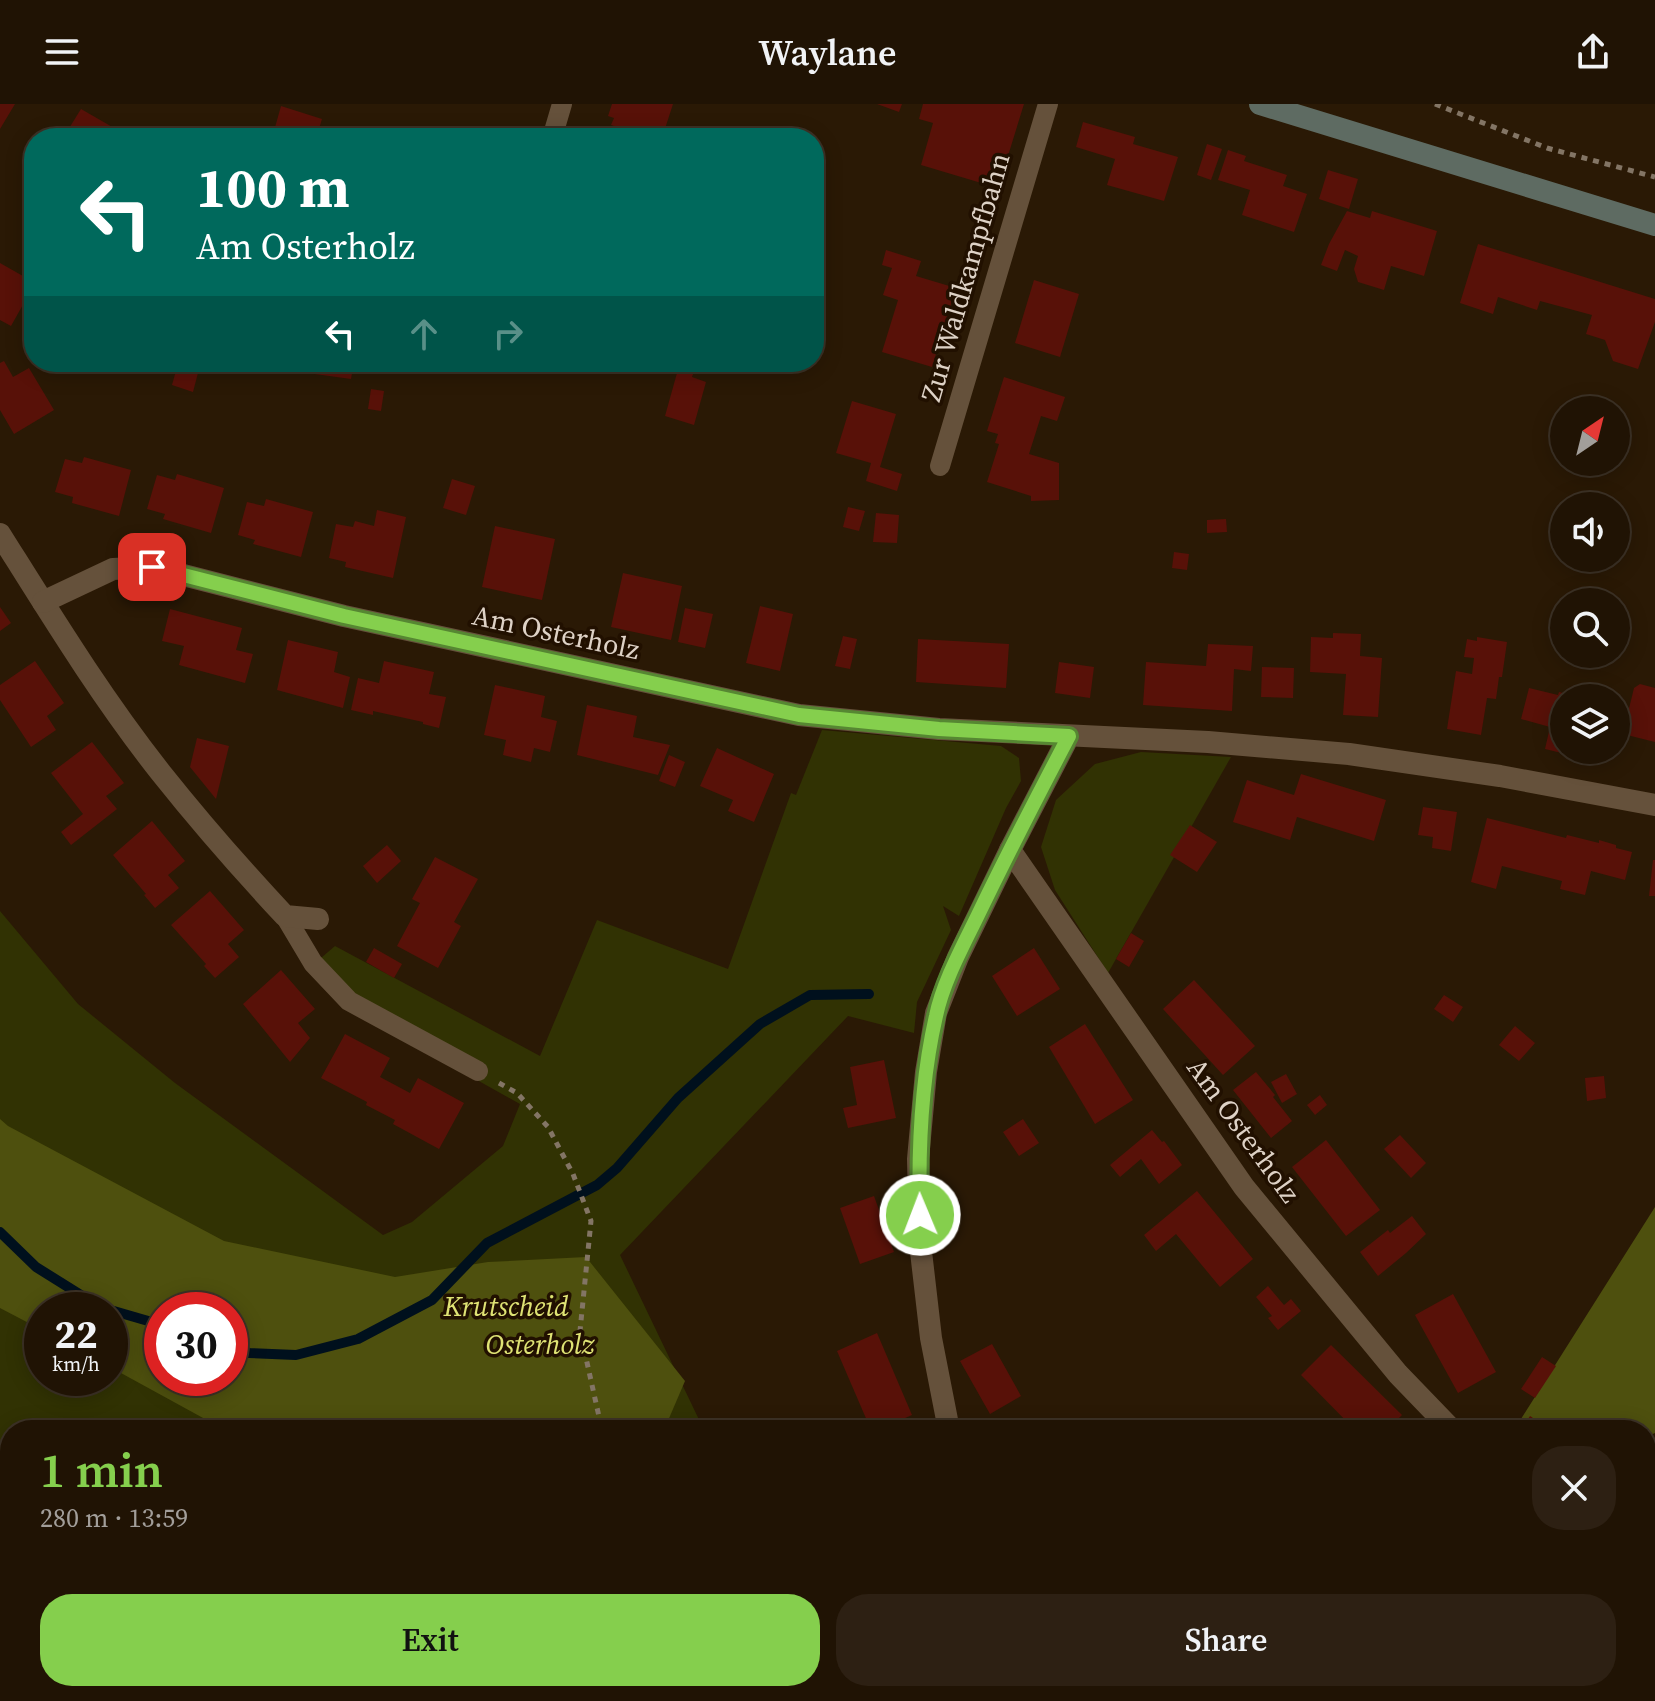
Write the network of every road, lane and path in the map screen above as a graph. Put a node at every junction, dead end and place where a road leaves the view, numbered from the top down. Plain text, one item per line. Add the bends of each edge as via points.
1 (562, 104) edge
2 (1048, 104) edge
3 (1260, 104) edge
4 (1435, 104) edge
5 (555, 128) edge
6 (1655, 177) edge
7 (1655, 225) edge
8 (940, 466) dead end
9 (0, 534) edge
10 (43, 602) junction
11 (1069, 736) junction
12 (1655, 805) edge
13 (1010, 850) junction
14 (285, 916) junction
15 (318, 919) dead end
16 (478, 1071) joint
17 (600, 1420) edge
18 (947, 1420) edge
19 (1442, 1420) edge

1 - 5 lane
2 - 8 lane, Zur Waldkampfbahn
3 - 7 main road
4 - 6 path via 1547,148
9 - 10 street
10 - 11 street, Am Osterholz via 113,569 152,567 344,616 799,715
10 - 14 street via 160,772
11 - 12 street, Am Osterholz via 1349,754
11 - 13 street
13 - 18 street via 936,1013 926,1072 918,1159 920,1243
13 - 19 street, Am Osterholz via 1244,1187
14 - 15 street
14 - 16 lane via 313,963 349,1001
16 - 17 path via 517,1093 548,1127 591,1221 580,1331

